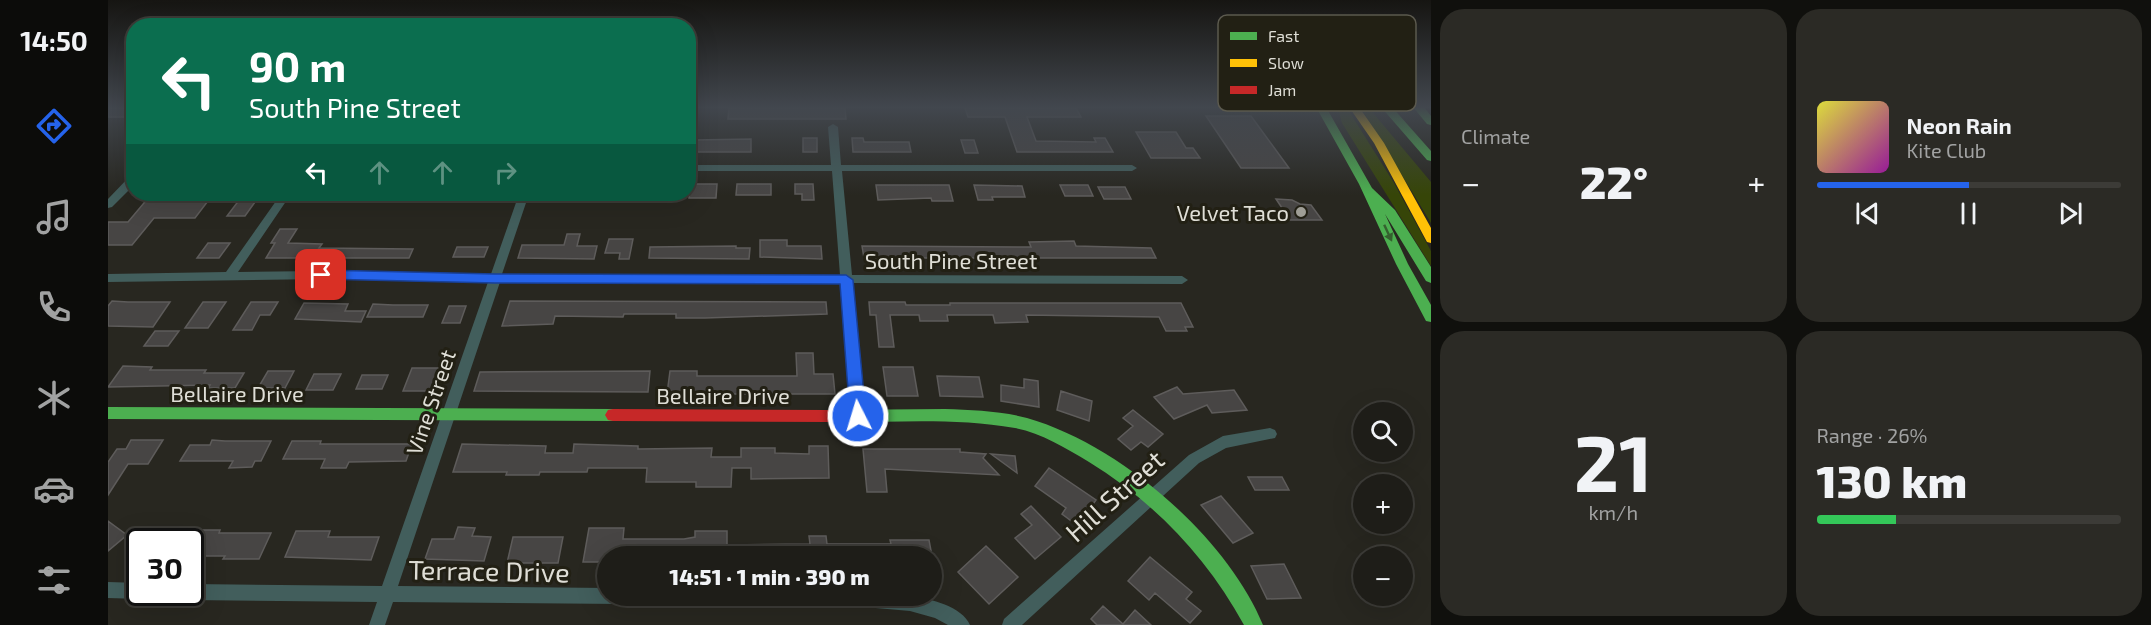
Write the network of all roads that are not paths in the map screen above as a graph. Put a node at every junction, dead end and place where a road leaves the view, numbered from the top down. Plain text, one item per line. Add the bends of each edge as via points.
1 (834, 136) edge
2 (1339, 136) edge
3 (1374, 136) edge
4 (1412, 136) edge
5 (1422, 147) junction
6 (1431, 158) edge
7 (696, 168) edge
8 (837, 168) junction
9 (1132, 168) dead end
10 (1431, 173) edge
11 (126, 186) edge
12 (1368, 190) junction
13 (281, 201) edge
14 (522, 201) edge
15 (108, 205) edge
16 (1431, 239) edge
17 (229, 276) junction
18 (108, 278) edge
19 (495, 278) junction
20 (1431, 278) edge
21 (846, 280) junction
22 (1182, 280) dead end
23 (1431, 317) edge
24 (109, 414) edge
25 (448, 416) junction
26 (858, 416) junction
27 (1270, 434) dead end
28 (1152, 495) junction
29 (108, 590) edge
30 (126, 591) edge
31 (204, 592) edge
32 (387, 594) junction
33 (377, 625) edge
34 (962, 625) edge
35 (1010, 625) edge
36 (1254, 625) edge

1 - 8 street
2 - 12 main road
3 - 16 main road
4 - 5 main road
5 - 6 main road
5 - 10 main road
7 - 8 street
8 - 9 street
8 - 21 street
11 - 15 street
12 - 20 main road via 1391,213
12 -> 23 main road
13 - 17 street
14 - 19 street, Vine Street
17 - 18 street, South Pine Street
17 - 19 street, South Pine Street
19 - 21 street, South Pine Street
19 - 25 street, Vine Street
21 - 22 street, South Pine Street
21 - 26 street
24 - 25 main road, Bellaire Drive
25 - 26 main road, Bellaire Drive
25 - 32 street, Vine Street
26 - 28 main road, Bellaire Drive via 963,417 1030,426 1076,446
27 - 28 street, Hill Street via 1210,448
28 - 35 street, Hill Street
28 - 36 main road, Bellaire Drive via 1210,551
29 - 30 street
31 - 32 street, Terrace Drive
32 - 33 street, Vine Street
32 - 34 street, Terrace Drive via 853,598 931,609

